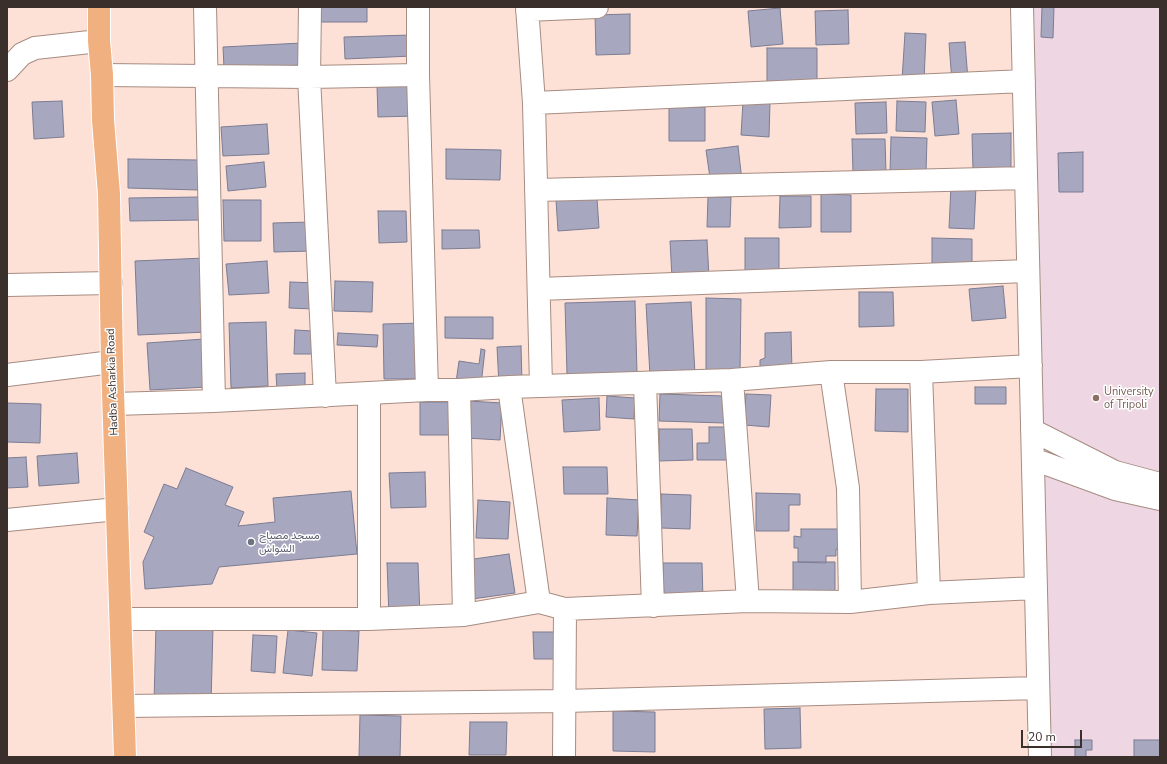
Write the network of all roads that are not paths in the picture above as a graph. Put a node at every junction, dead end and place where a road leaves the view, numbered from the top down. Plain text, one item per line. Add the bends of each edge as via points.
1 (99, 7) edge
2 (205, 7) edge
3 (310, 7) edge
4 (418, 7) edge
5 (597, 7) edge
6 (1022, 7) edge
7 (527, 9) edge
8 (99, 41) junction
9 (7, 70) edge
10 (418, 74) junction
11 (102, 75) junction
12 (207, 76) junction
13 (310, 77) junction
14 (1024, 81) junction
15 (534, 103) junction
16 (1026, 178) junction
17 (536, 190) junction
18 (1028, 271) junction
19 (111, 283) junction
20 (7, 285) edge
21 (538, 289) junction
22 (112, 362) junction
23 (1030, 366) junction
24 (830, 372) junction
25 (921, 372) junction
26 (7, 375) edge
27 (732, 380) junction
28 (645, 383) junction
29 (541, 386) junction
30 (509, 387) junction
31 (427, 390) junction
32 (459, 390) junction
33 (369, 393) junction
34 (325, 396) junction
35 (214, 401) junction
36 (114, 404) junction
37 (1032, 430) junction
38 (1033, 459) junction
39 (1160, 484) edge
40 (1160, 499) edge
41 (118, 509) junction
42 (7, 520) edge
43 (1036, 588) junction
44 (929, 593) junction
45 (748, 601) junction
46 (540, 602) junction
47 (850, 602) junction
48 (653, 606) junction
49 (565, 609) junction
50 (464, 615) junction
51 (121, 619) junction
52 (369, 619) junction
53 (1038, 688) junction
54 (565, 701) junction
55 (124, 706) junction
56 (125, 757) edge
57 (564, 757) edge
58 (1040, 757) edge

1 - 8 main road, Hadba Asharkia Road
2 - 12 street
3 - 13 street
4 - 10 street
5 - 7 street
6 - 14 street
7 - 15 street
8 - 9 street via 35,48 22,54
8 - 11 main road, Hadba Asharkia Road
10 - 13 street
10 - 31 street
11 - 12 street
11 - 19 main road, Hadba Asharkia Road
12 - 13 street
12 - 35 street
13 - 34 street
14 - 15 street
14 - 16 street
15 - 17 street
16 - 17 street
16 - 18 street
17 - 21 street
18 - 21 street
18 - 23 street
19 - 20 street
19 - 22 main road, Hadba Asharkia Road
21 - 29 street
22 - 26 street
22 - 36 main road, Hadba Asharkia Road
23 - 25 street
23 - 37 street
24 - 25 street
24 - 27 street
24 - 47 street via 848,488
25 - 44 street
27 - 28 street
27 - 45 street
28 - 29 street
28 - 48 street
29 - 30 street
30 - 32 street
30 - 46 street
31 - 32 street
31 - 33 street
32 - 50 street
33 - 34 street
33 - 52 street
34 - 35 street
35 - 36 street
36 - 41 main road, Hadba Asharkia Road
37 - 38 street
37 - 39 street via 1115,472
38 - 40 street via 1115,489
38 - 43 street
41 - 42 street
41 - 51 main road, Hadba Asharkia Road
43 - 44 street
43 - 53 street
44 - 47 street
45 - 47 street
45 - 48 street
46 - 49 street
46 - 50 street
48 - 49 street
49 - 54 street
50 - 52 street
51 - 52 street
51 - 55 main road, Hadba Asharkia Road
53 - 54 street
53 - 58 street
54 - 55 street
54 - 57 street
55 - 56 main road, Hadba Asharkia Road

